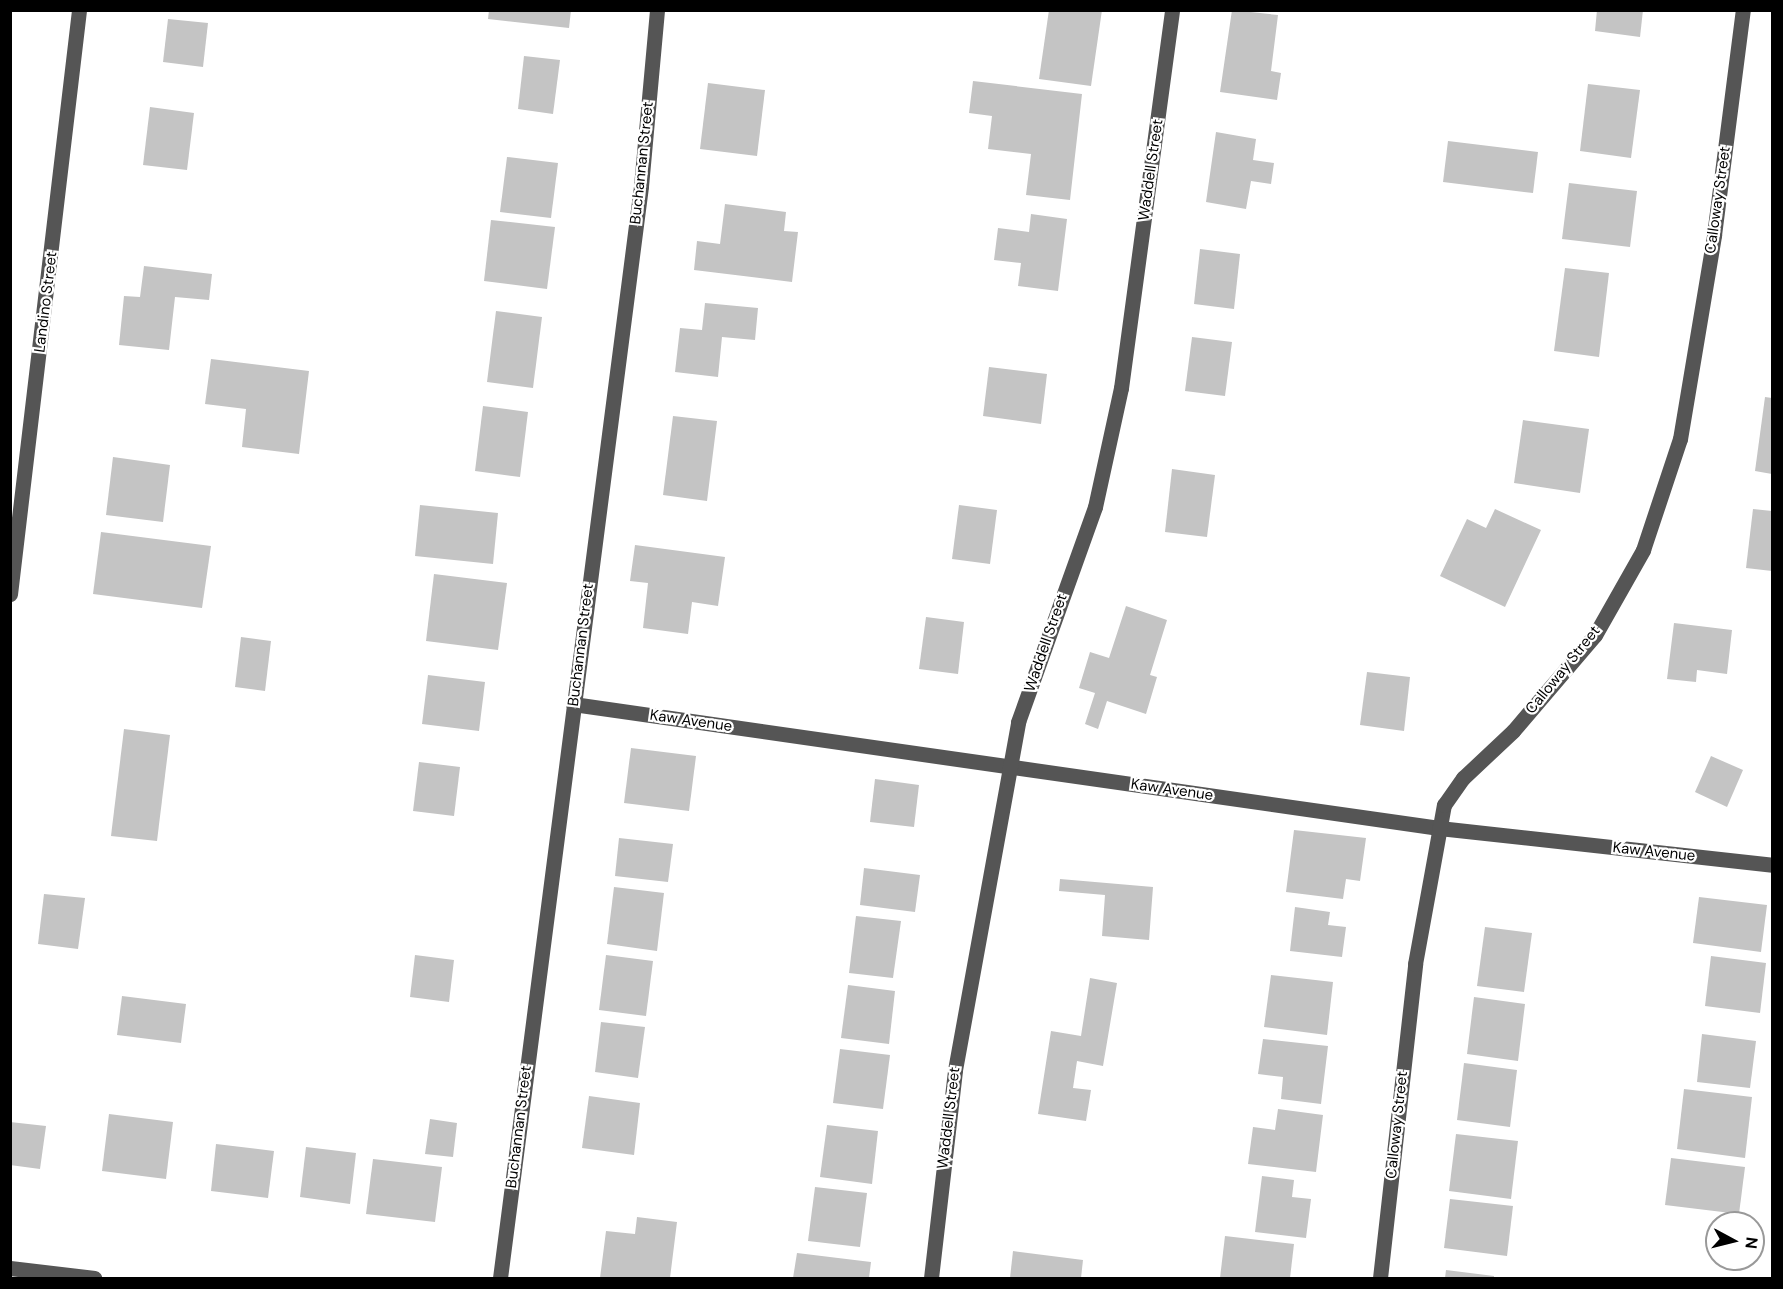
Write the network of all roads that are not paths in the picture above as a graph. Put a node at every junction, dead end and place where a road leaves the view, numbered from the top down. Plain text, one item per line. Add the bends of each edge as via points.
1 (79, 10) edge
2 (657, 10) edge
3 (1172, 10) edge
4 (1743, 10) edge
5 (10, 594) edge
6 (573, 704) junction
7 (1010, 767) junction
8 (1439, 828) junction
9 (1773, 865) edge
10 (10, 1268) edge
11 (94, 1278) edge
12 (500, 1278) edge
13 (931, 1278) edge
14 (1380, 1278) edge

1 - 5 street, Landino Street
2 - 6 street, Buchannan Street via 640,186
3 - 7 street, Waddell Street via 1122,388 1095,507 1022,711
4 - 8 street, Calloway Street via 1714,235 1680,439 1643,550 1595,635 1513,731 1463,778 1444,805
6 - 7 street, Kaw Avenue
6 - 12 street, Buchannan Street
7 - 8 street, Kaw Avenue
7 - 13 street, Waddell Street via 954,1070
8 - 9 street, Kaw Avenue
8 - 14 street, Calloway Street via 1415,964
10 - 11 street

